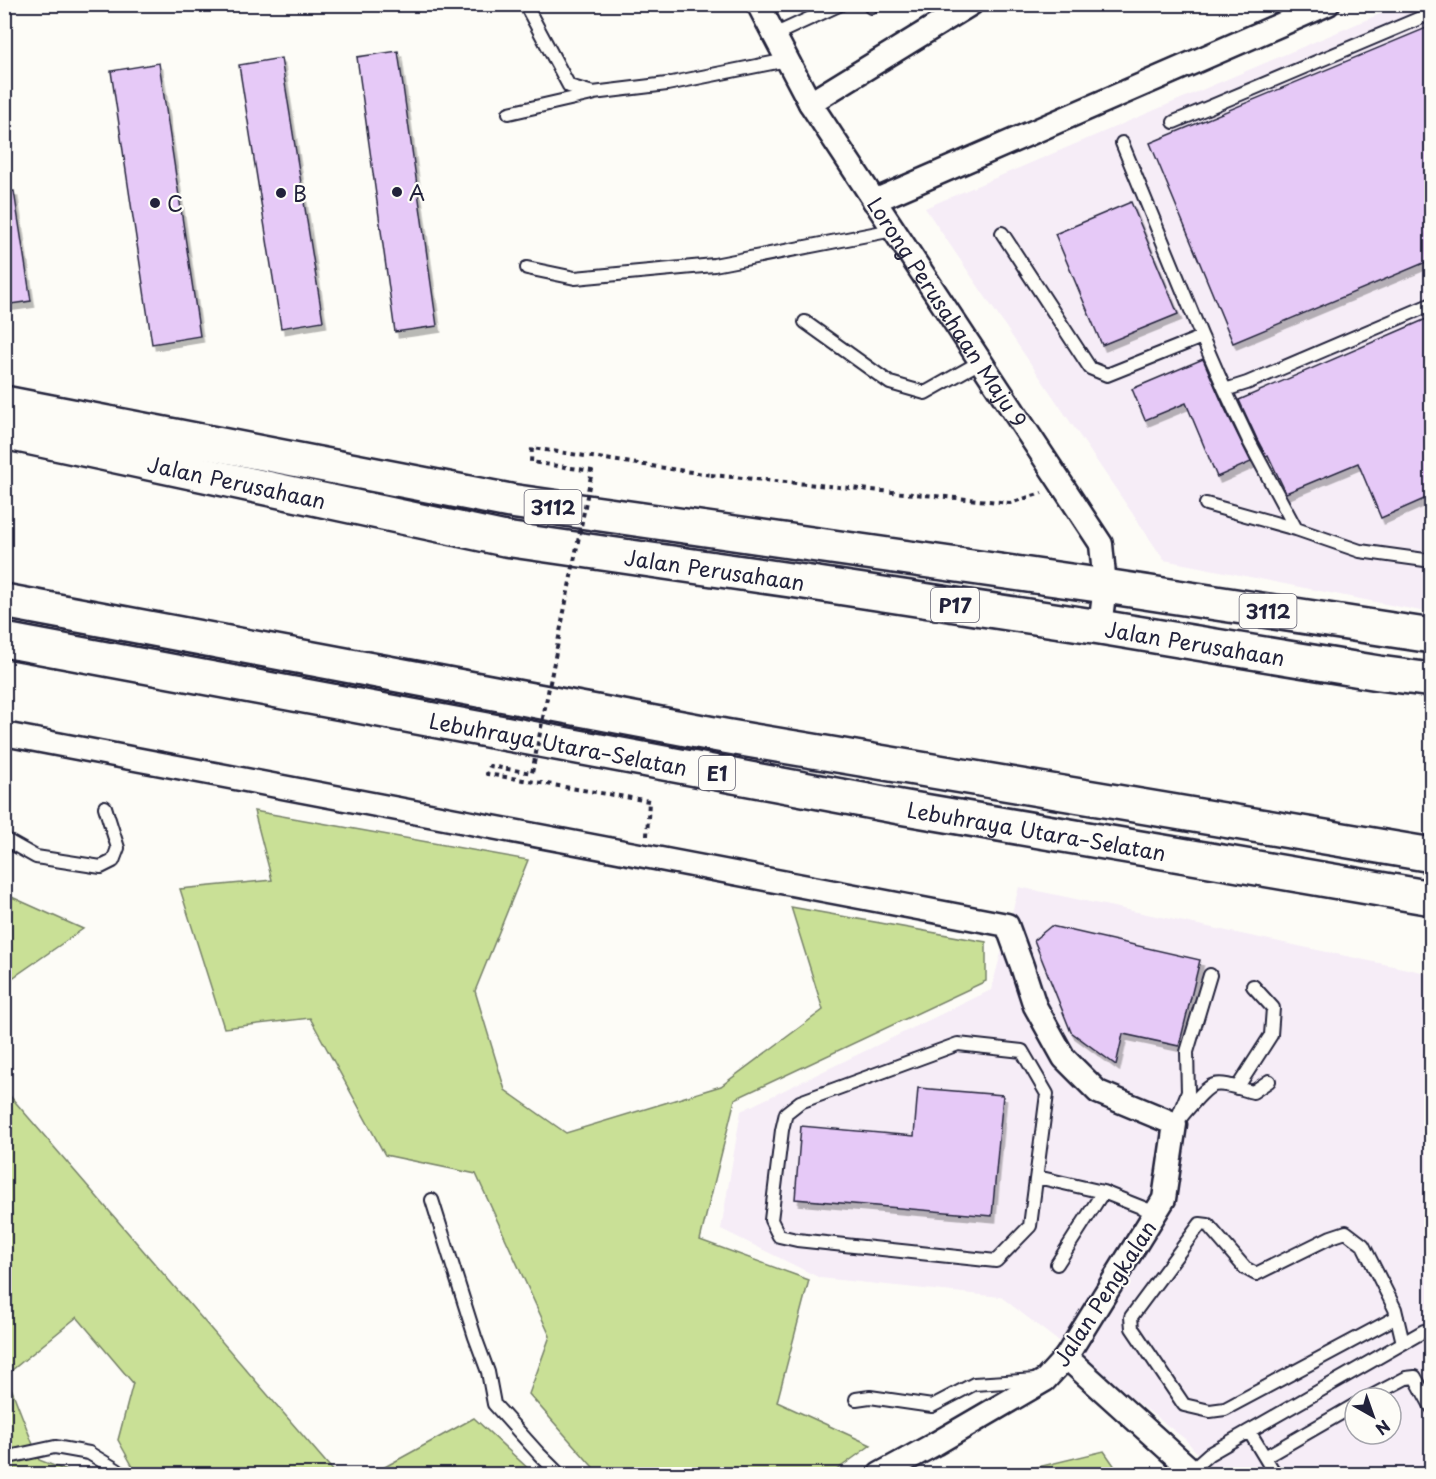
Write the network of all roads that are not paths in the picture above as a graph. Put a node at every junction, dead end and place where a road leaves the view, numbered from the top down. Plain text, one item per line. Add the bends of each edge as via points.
1 (525, 4) edge
2 (758, 4) edge
3 (842, 4) edge
4 (971, 4) edge
5 (1328, 4) edge
6 (1431, 13) edge
7 (774, 35) junction
8 (787, 60) junction
9 (593, 93) junction
10 (810, 103) junction
11 (509, 113) dead end
12 (1174, 122) dead end
13 (1122, 143) dead end
14 (874, 201) junction
15 (893, 230) junction
16 (1002, 233) dead end
17 (527, 268) dead end
18 (1431, 304) edge
19 (805, 322) dead end
20 (1202, 337) junction
21 (980, 362) junction
22 (1225, 390) junction
23 (4, 403) edge
24 (4, 432) edge
25 (1206, 504) dead end
26 (1296, 529) junction
27 (1431, 561) edge
28 (811, 583) joint
29 (1105, 586) junction
30 (4, 601) edge
31 (1100, 627) junction
32 (1431, 636) edge
33 (4, 640) edge
34 (1431, 680) edge
35 (4, 734) edge
36 (105, 807) dead end
37 (4, 839) edge
38 (1431, 855) edge
39 (1431, 898) edge
40 (1210, 975) dead end
41 (1253, 986) dead end
42 (1269, 1081) dead end
43 (1237, 1088) junction
44 (1175, 1124) junction
45 (1037, 1177) junction
46 (1103, 1192) junction
47 (432, 1200) dead end
48 (1156, 1213) junction
49 (1057, 1264) dead end
50 (1397, 1317) junction
51 (1425, 1331) dead end
52 (1403, 1343) junction
53 (1066, 1357) junction
54 (1045, 1380) junction
55 (1391, 1386) edge
56 (856, 1399) dead end
57 (1431, 1408) edge
58 (1343, 1412) edge
59 (1249, 1431) junction
60 (1265, 1456) junction
61 (4, 1458) edge
62 (1192, 1472) edge
63 (119, 1474) edge
64 (559, 1474) edge
65 (879, 1474) edge
66 (1275, 1474) edge

1 - 9 lane via 569,86
2 - 7 street, Lorong Perusahaan Maju 9
3 - 7 lane
4 - 10 street
5 - 14 street
6 - 12 lane
7 - 8 street, Lorong Perusahaan Maju 9
8 - 9 lane via 667,84
8 - 10 street, Lorong Perusahaan Maju 9
9 - 11 lane
10 - 14 street, Lorong Perusahaan Maju 9
13 - 20 lane
14 - 15 street, Lorong Perusahaan Maju 9
15 - 17 lane via 714,266 575,278
15 - 21 street, Lorong Perusahaan Maju 9
16 - 20 lane via 1090,369 1107,375
18 - 22 lane
19 - 21 lane via 890,383 925,393
20 - 22 lane
21 - 29 street, Lorong Perusahaan Maju 9 via 1101,544
22 - 26 lane
23 - 29 main road, Jalan Perusahaan / 3112 via 510,501
24 - 28 main road, Jalan Perusahaan / 3112 via 505,539
25 - 26 lane
26 - 27 lane via 1360,551
28 - 31 main road, Jalan Perusahaan / P17
29 - 31 street, Lorong Perusahaan Maju 9
29 - 32 main road, Jalan Perusahaan / 3112
30 - 38 main road, Lebuhraya Utara–Selatan / E1 via 724,736
31 - 34 main road, Jalan Perusahaan / P17
33 - 39 main road, Lebuhraya Utara–Selatan / E1 via 900,807
35 - 44 street via 1007,925 1035,1006 1064,1058 1098,1092
36 - 37 lane via 118,848 112,861 101,867 36,857
40 - 44 lane via 1186,1052 1188,1092
41 - 43 lane via 1273,1008 1271,1035
42 - 43 lane via 1253,1092
43 - 44 lane via 1214,1085
44 - 48 street, Jalan Pengkalan via 1164,1199
45 - 45 lane via 1030,1226 996,1261 797,1240 779,1236 771,1220 786,1113 800,1102 958,1044 1022,1051 1047,1094
45 - 46 lane
46 - 48 lane
46 - 49 lane
47 - 64 lane via 488,1372 494,1404
48 - 53 street, Jalan Pengkalan
50 - 50 lane via 1363,1245 1346,1232 1256,1274 1245,1268 1208,1225 1200,1224 1131,1317 1132,1328 1185,1405 1210,1411 1226,1409
50 - 52 lane
51 - 52 lane
52 - 59 lane
53 - 54 street, Jalan Pengkalan
53 - 62 street
54 - 56 lane via 974,1384 932,1406 870,1396
54 - 65 street, Jalan Pengkalan
55 - 57 lane via 1414,1377
58 - 60 lane
59 - 60 lane
59 - 62 lane via 1209,1454
60 - 66 lane
61 - 63 lane via 55,1447 88,1453

